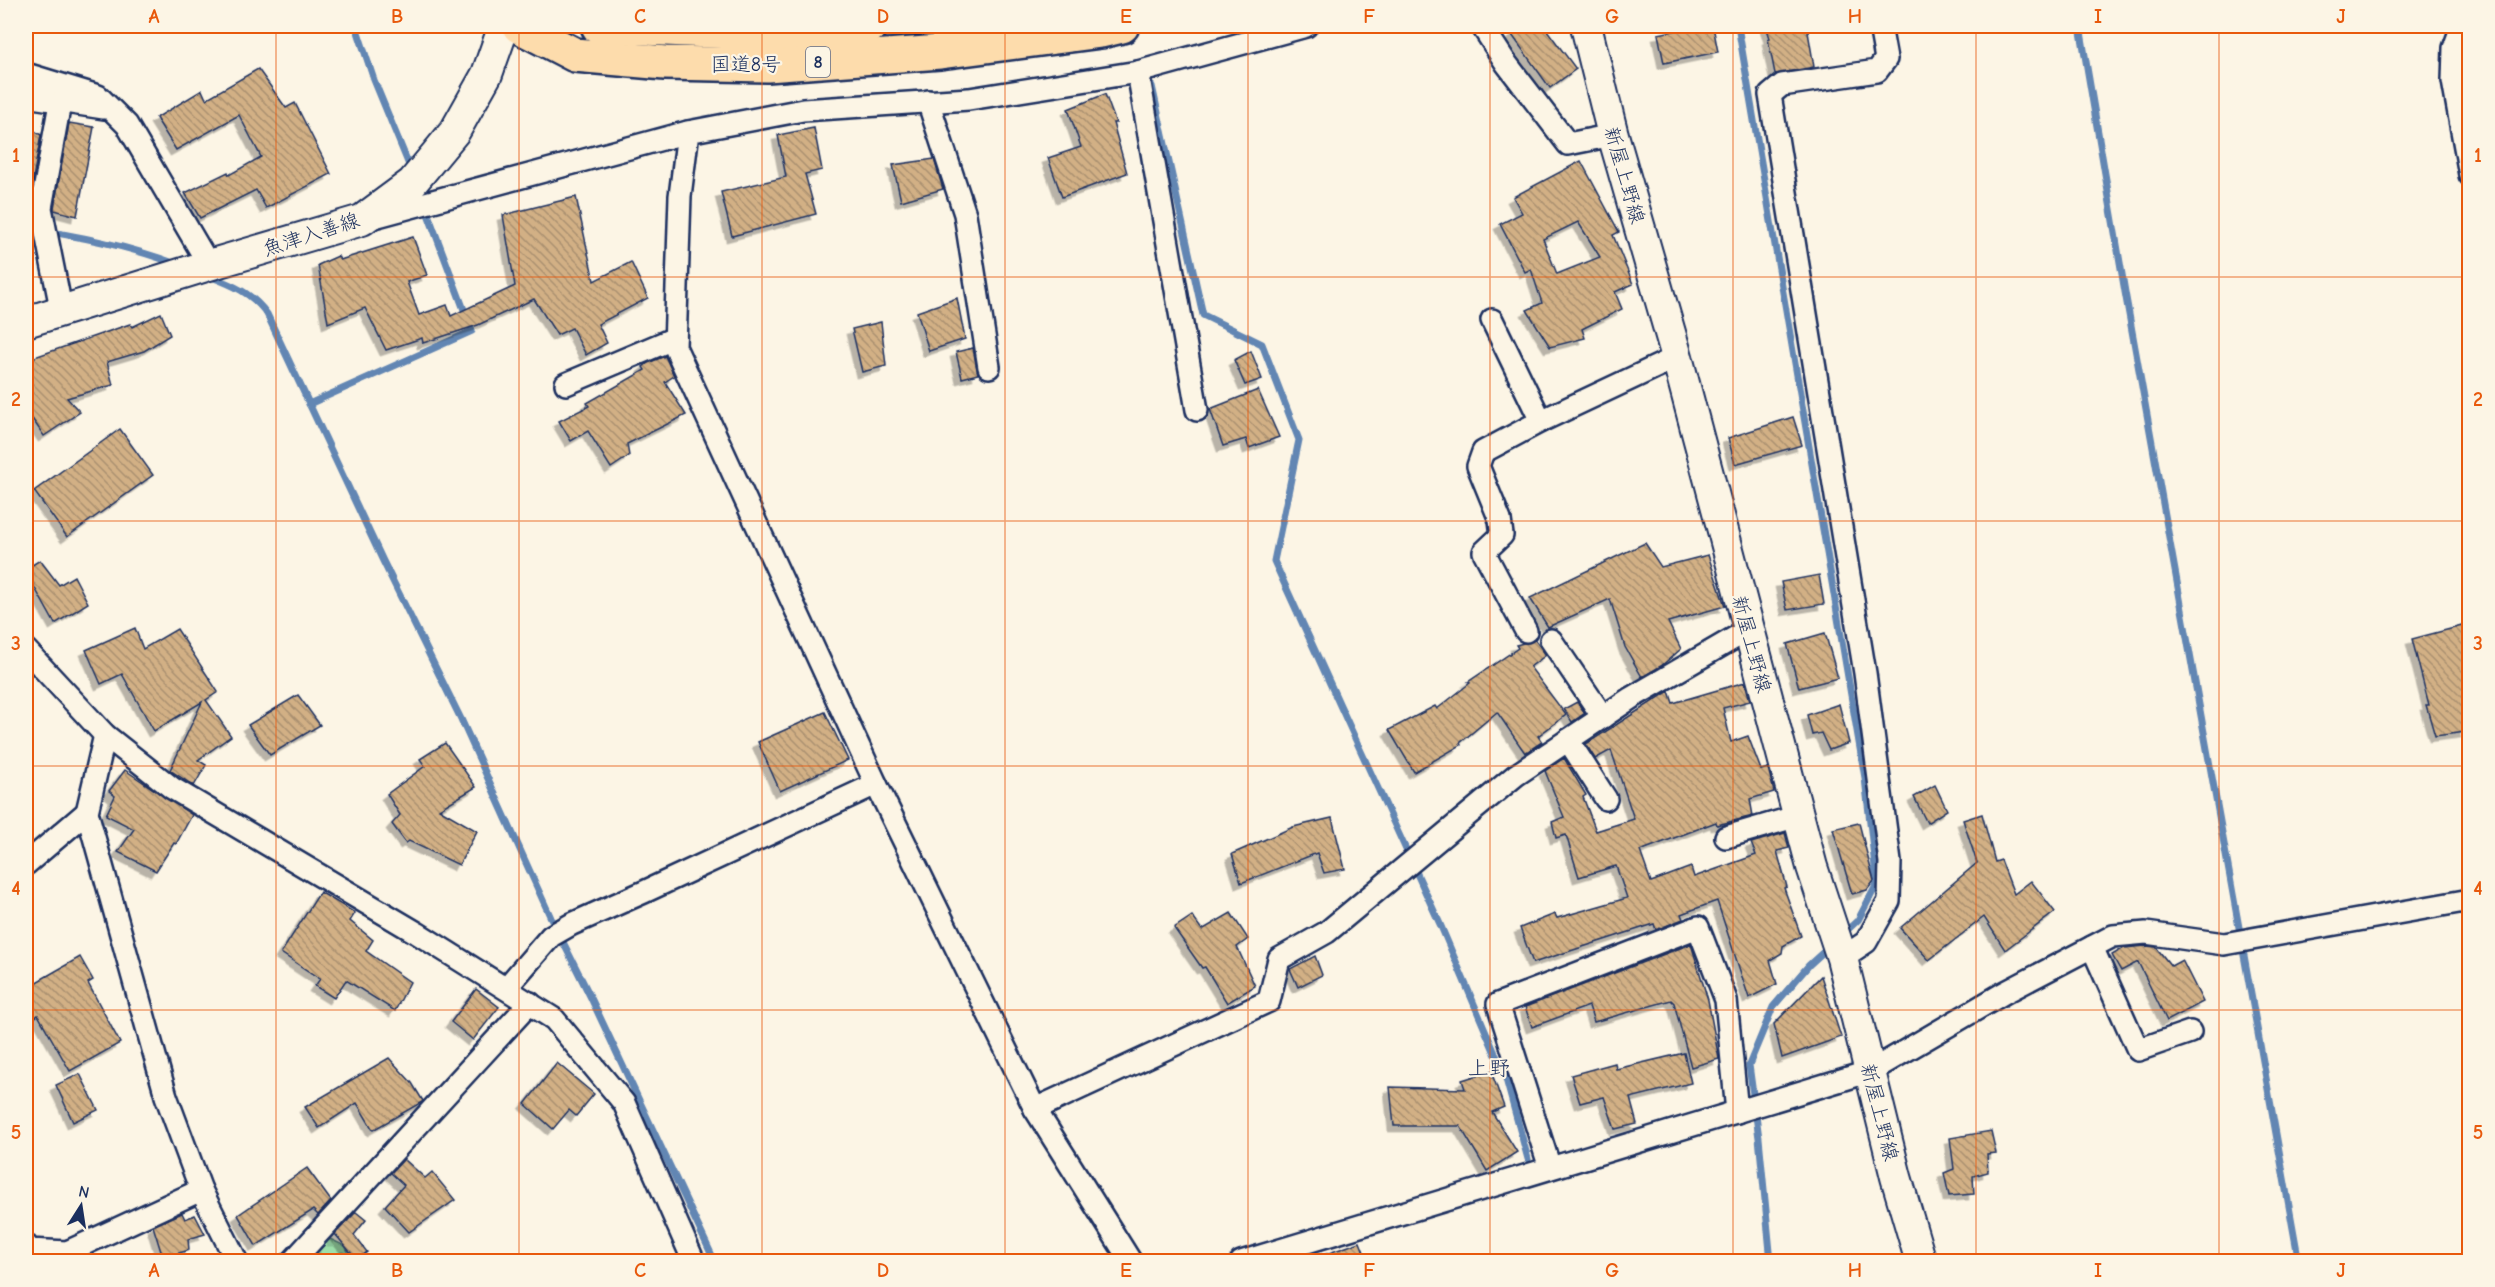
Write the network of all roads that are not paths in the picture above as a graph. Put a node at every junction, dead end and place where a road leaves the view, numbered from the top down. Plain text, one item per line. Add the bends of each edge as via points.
1 (504, 26) edge
2 (519, 26) edge
3 (598, 26) edge
4 (870, 26) edge
5 (1122, 26) edge
6 (1306, 26) edge
7 (1482, 26) edge
8 (1586, 26) edge
9 (1880, 26) edge
10 (2462, 26) edge
11 (1138, 72) junction
12 (26, 74) edge
13 (26, 96) edge
14 (928, 101) junction
15 (60, 103) junction
16 (114, 109) junction
17 (688, 132) junction
18 (1613, 135) junction
19 (2469, 175) edge
20 (362, 220) junction
21 (209, 265) junction
22 (62, 313) junction
23 (1492, 320) dead end
24 (26, 322) edge
25 (675, 338) junction
26 (1677, 357) junction
27 (989, 367) dead end
28 (566, 384) dead end
29 (1197, 410) dead end
30 (1541, 421) junction
31 (1748, 630) junction
32 (1526, 632) dead end
33 (1551, 640) dead end
34 (26, 650) edge
35 (1603, 717) junction
36 (105, 735) junction
37 (1568, 740) junction
38 (876, 784) junction
39 (1606, 799) dead end
40 (87, 812) junction
41 (1798, 816) junction
42 (1726, 837) dead end
43 (26, 864) edge
44 (2469, 900) edge
45 (2091, 947) junction
46 (1842, 958) junction
47 (506, 988) junction
48 (530, 1003) junction
49 (2190, 1032) dead end
50 (1871, 1071) junction
51 (1035, 1109) junction
52 (1737, 1112) junction
53 (1550, 1168) junction
54 (201, 1190) junction
55 (26, 1245) edge
56 (237, 1262) edge
57 (292, 1262) edge
58 (694, 1262) edge
59 (1131, 1262) edge
60 (1240, 1262) edge
61 (1921, 1262) edge

1 - 20 main road, 魚津入善線 via 487,74 454,131 412,183
2 - 5 highway, 国道8号 / 8 via 575,55 665,63 766,65 940,52
3 - 4 highway, 国道8号 / 8 via 775,34
6 - 11 street
7 - 18 street via 1568,144
8 - 18 main road, 新屋上野線
9 - 46 street via 1886,59 1877,71 1782,85 1770,95 1865,673 1890,862 1889,901 1866,942
10 - 19 street via 2454,48 2453,81
11 - 14 street via 969,99
11 - 29 street
12 - 16 street via 98,96
13 - 15 street
14 - 17 street via 803,110
14 - 27 street via 965,214
15 - 16 street
15 - 22 street via 41,208
16 - 21 street
17 - 20 street
17 - 25 street via 680,196
18 - 26 main road, 新屋上野線
20 - 21 main road, 魚津入善線
21 - 22 main road, 魚津入善線
22 - 24 main road, 魚津入善線
23 - 30 street
25 - 28 street
25 - 38 street via 675,347
26 - 30 street
26 - 31 main road, 新屋上野線
30 - 32 street via 1483,452 1478,466 1500,520 1502,535 1484,552
31 - 35 street
31 - 41 main road, 新屋上野線
33 - 35 street
34 - 36 street
35 - 37 street
36 - 40 street
36 - 47 street via 172,788
37 - 39 street
37 - 51 street via 1516,775 1327,932 1279,959 1269,1000
38 - 47 street via 572,924 551,936
38 - 51 street
40 - 43 street
40 - 54 street via 166,1096
41 - 42 street
41 - 46 main road, 新屋上野線
44 - 45 street via 2224,944 2146,933 2113,936
45 - 49 street via 2138,1050
45 - 50 street
46 - 50 main road, 新屋上野線
47 - 48 street
48 - 57 street
48 - 58 street via 554,1019 624,1103
50 - 52 street
50 - 61 main road, 新屋上野線
51 - 59 street
52 - 53 street
52 - 53 street via 1725,1000 1698,927 1498,1004
53 - 60 street
54 - 55 street via 67,1252 29,1250
54 - 56 street

